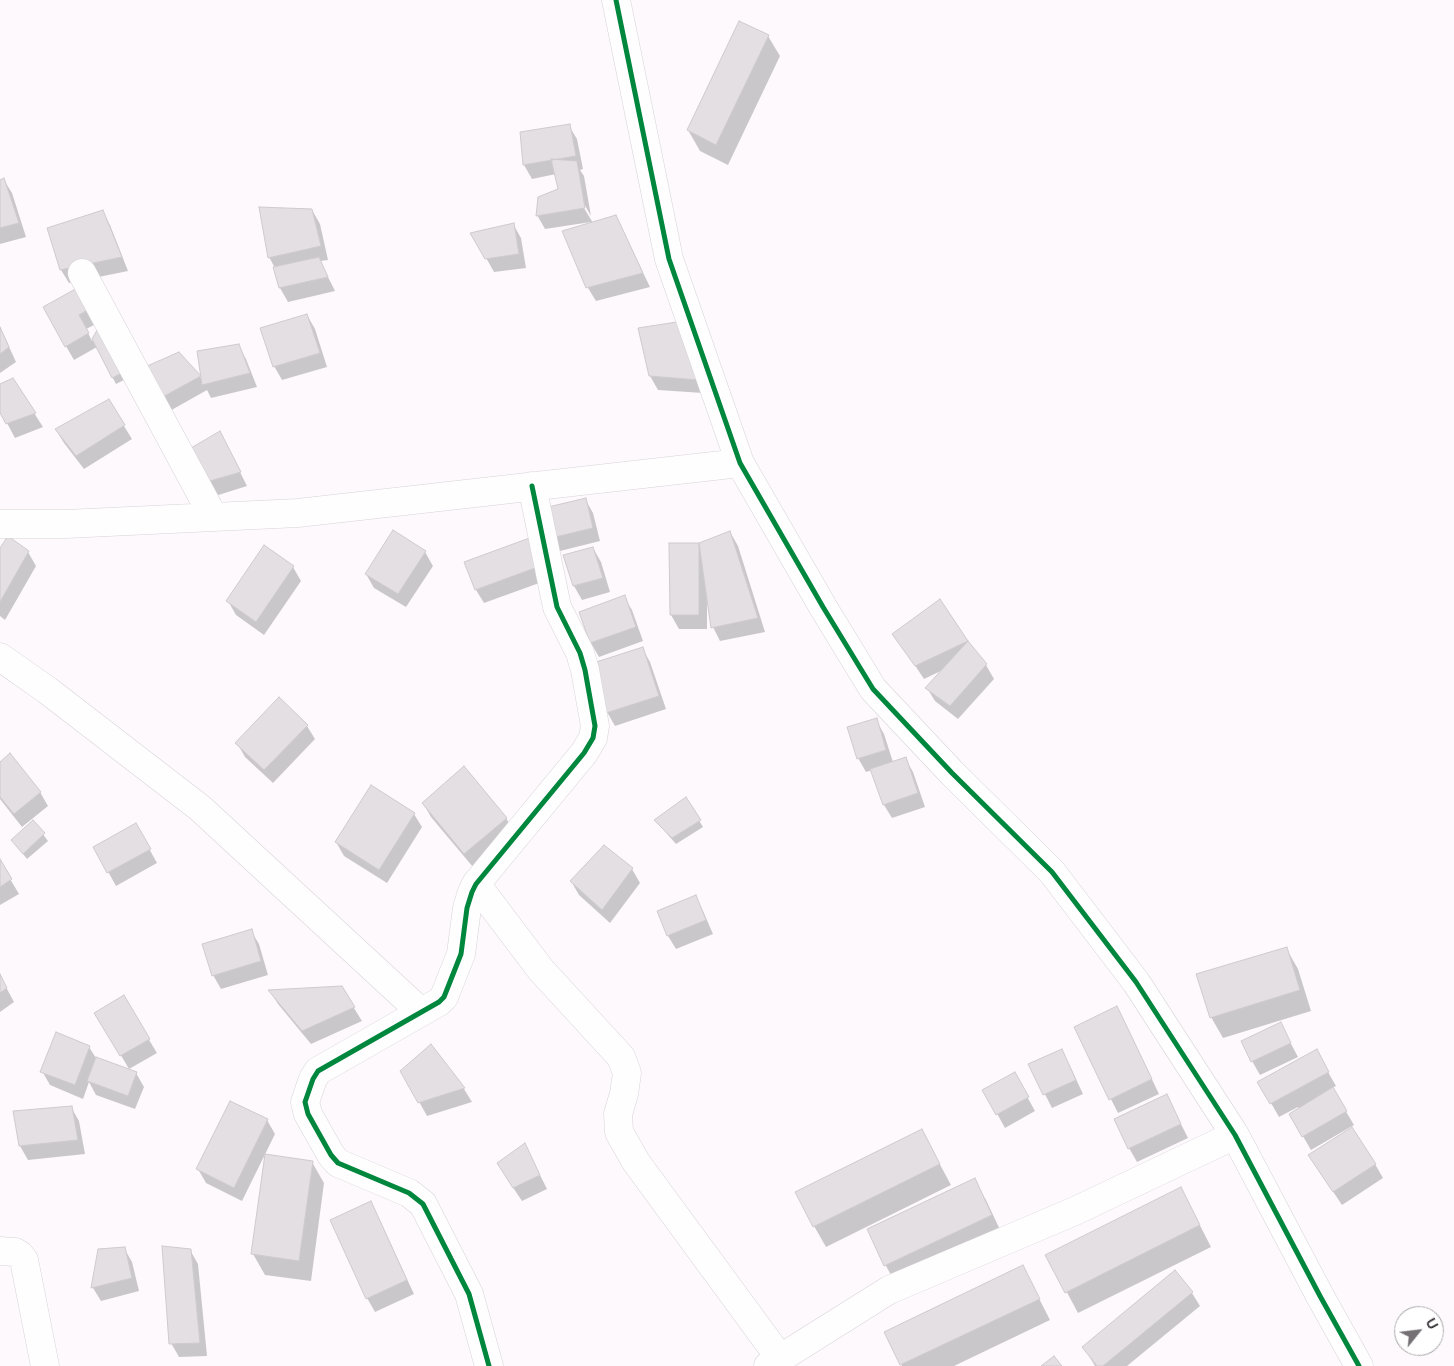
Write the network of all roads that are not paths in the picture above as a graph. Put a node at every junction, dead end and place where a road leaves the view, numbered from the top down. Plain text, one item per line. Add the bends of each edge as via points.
1 (616, 0) edge
2 (82, 273) dead end
3 (740, 463) junction
4 (532, 486) junction
5 (213, 516) junction
6 (0, 524) edge
7 (0, 657) edge
8 (476, 884) junction
9 (421, 1012) junction
10 (1235, 1135) junction
11 (0, 1251) edge
12 (774, 1362) edge
13 (45, 1366) edge
14 (489, 1366) edge
15 (1359, 1366) edge

1 - 3 street via 669,259
2 - 5 street
3 - 4 street
3 - 10 street via 873,689 1052,872 1136,982
4 - 5 street via 298,513
4 - 8 street via 557,607 585,670 594,733 584,753
5 - 6 street
7 - 9 street via 200,808
8 - 9 street via 468,908 461,954 448,991 439,1002
8 - 12 street via 542,970 621,1057 627,1073 618,1114 619,1132 636,1162
9 - 14 street via 318,1072 305,1106 338,1163 409,1193 423,1204 469,1294
10 - 12 street via 1075,1211 889,1290
10 - 15 street
11 - 13 street via 16,1252 24,1260

